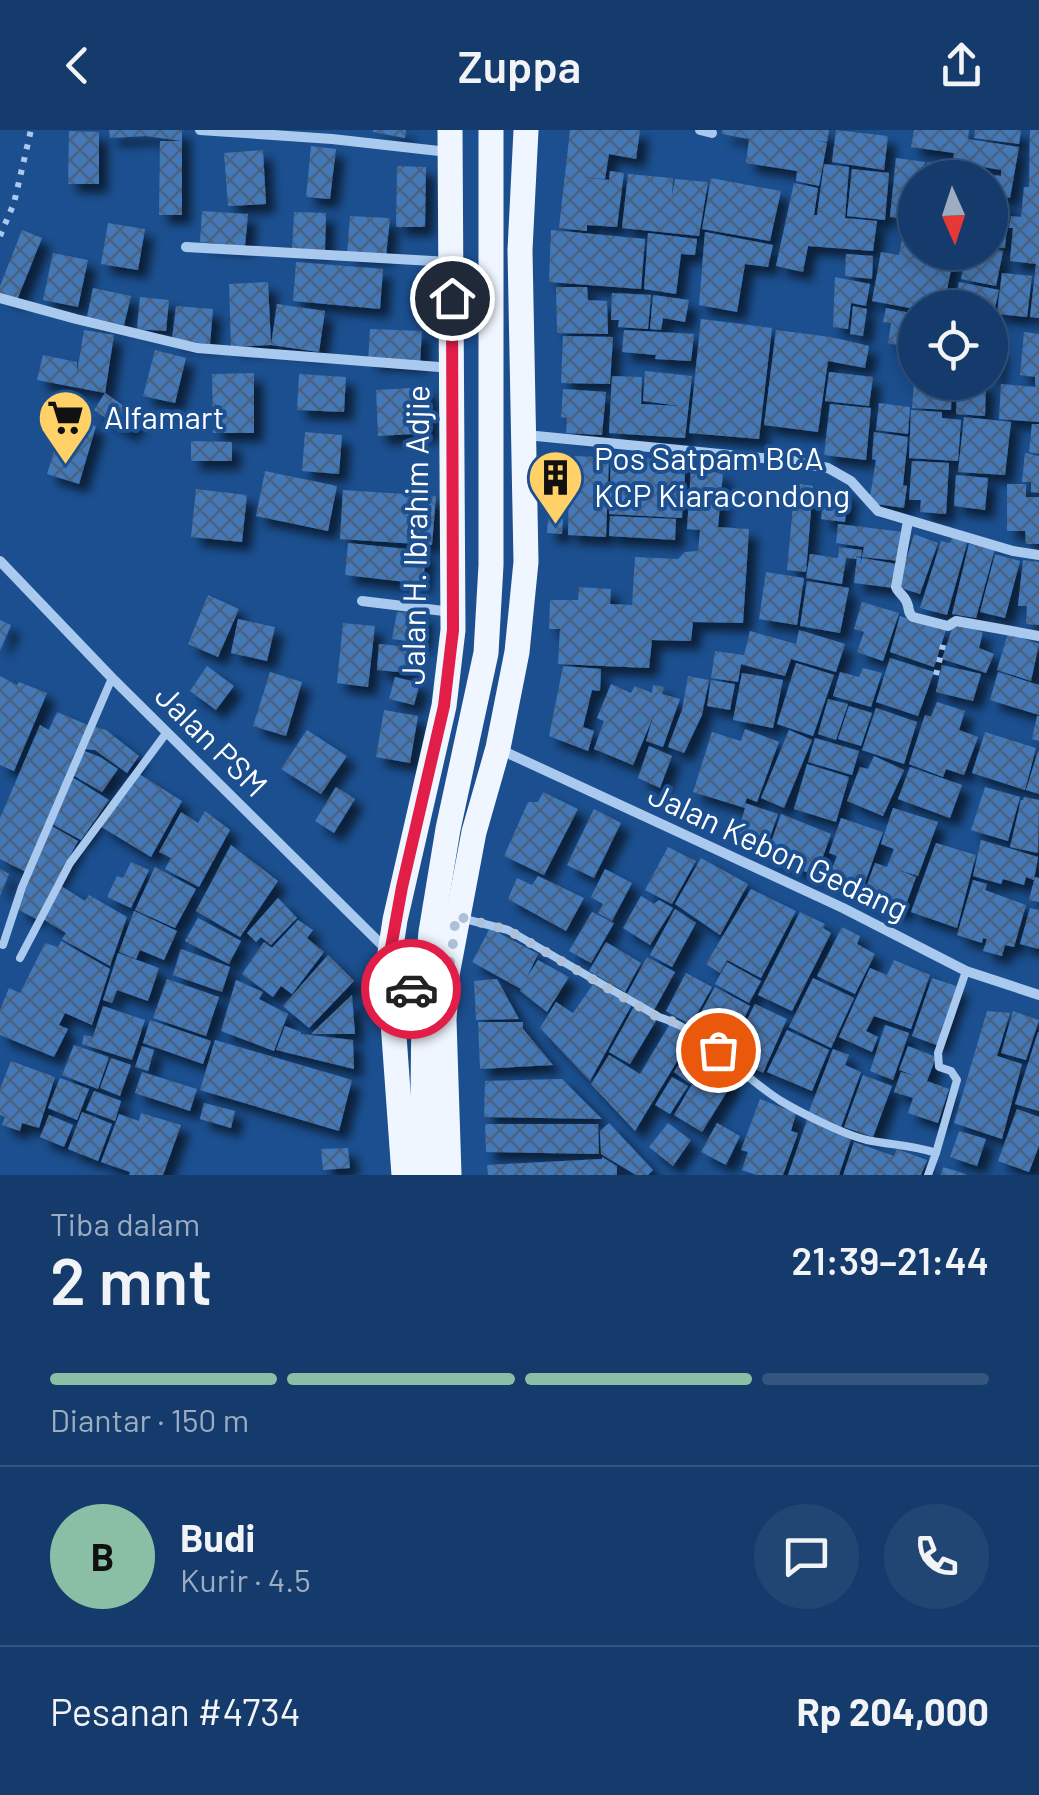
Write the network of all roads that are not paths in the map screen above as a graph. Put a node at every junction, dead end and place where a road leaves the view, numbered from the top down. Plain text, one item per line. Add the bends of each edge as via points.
1 (200, 130) edge
2 (491, 130) edge
3 (526, 130) edge
4 (450, 141) edge
5 (186, 247) dead end
6 (451, 262) junction
7 (0, 298) edge
8 (452, 368) junction
9 (525, 434) junction
10 (908, 521) junction
11 (1039, 555) edge
12 (0, 561) edge
13 (362, 600) dead end
14 (453, 612) junction
15 (1039, 636) edge
16 (112, 678) junction
17 (166, 732) junction
18 (498, 748) junction
19 (396, 920) junction
20 (456, 920) junction
21 (4, 944) dead end
22 (20, 958) dead end
23 (390, 961) junction
24 (966, 971) junction
25 (447, 975) junction
26 (1039, 995) edge
27 (936, 1153) junction
28 (404, 1175) edge
29 (426, 1175) edge
30 (449, 1175) edge
31 (928, 1175) edge

1 - 4 street
2 - 29 main road via 486,654 431,932 424,1002
3 - 9 main road via 520,250
4 - 6 main road, Jalan H. Ibrahim Adjie
5 - 6 street
6 - 8 main road, Jalan H. Ibrahim Adjie
7 - 8 street via 198,348
8 - 14 main road, Jalan H. Ibrahim Adjie
9 - 10 street via 812,464 851,482 878,511
9 - 18 main road via 526,562
10 - 11 street
10 - 15 street via 896,591 909,614 948,626
12 - 16 street, Jalan PSM
13 - 14 street
14 - 19 main road, Jalan H. Ibrahim Adjie via 444,706
16 - 17 street, Jalan PSM
16 - 21 lane
17 - 22 lane via 70,863
17 - 23 street, Jalan PSM
18 - 20 main road
18 - 24 street, Jalan Kebon Gedang
19 - 20 main road via 421,904
19 - 23 main road, Jalan H. Ibrahim Adjie
20 - 25 main road
20 - 27 lane via 508,930 675,1022 803,1113 866,1140
23 - 25 main road via 395,980 416,991
23 - 28 main road, Jalan H. Ibrahim Adjie
24 - 26 street, Jalan Kebon Gedang
24 - 27 lane via 938,1053 938,1067 956,1080
25 - 30 main road
27 - 31 lane

